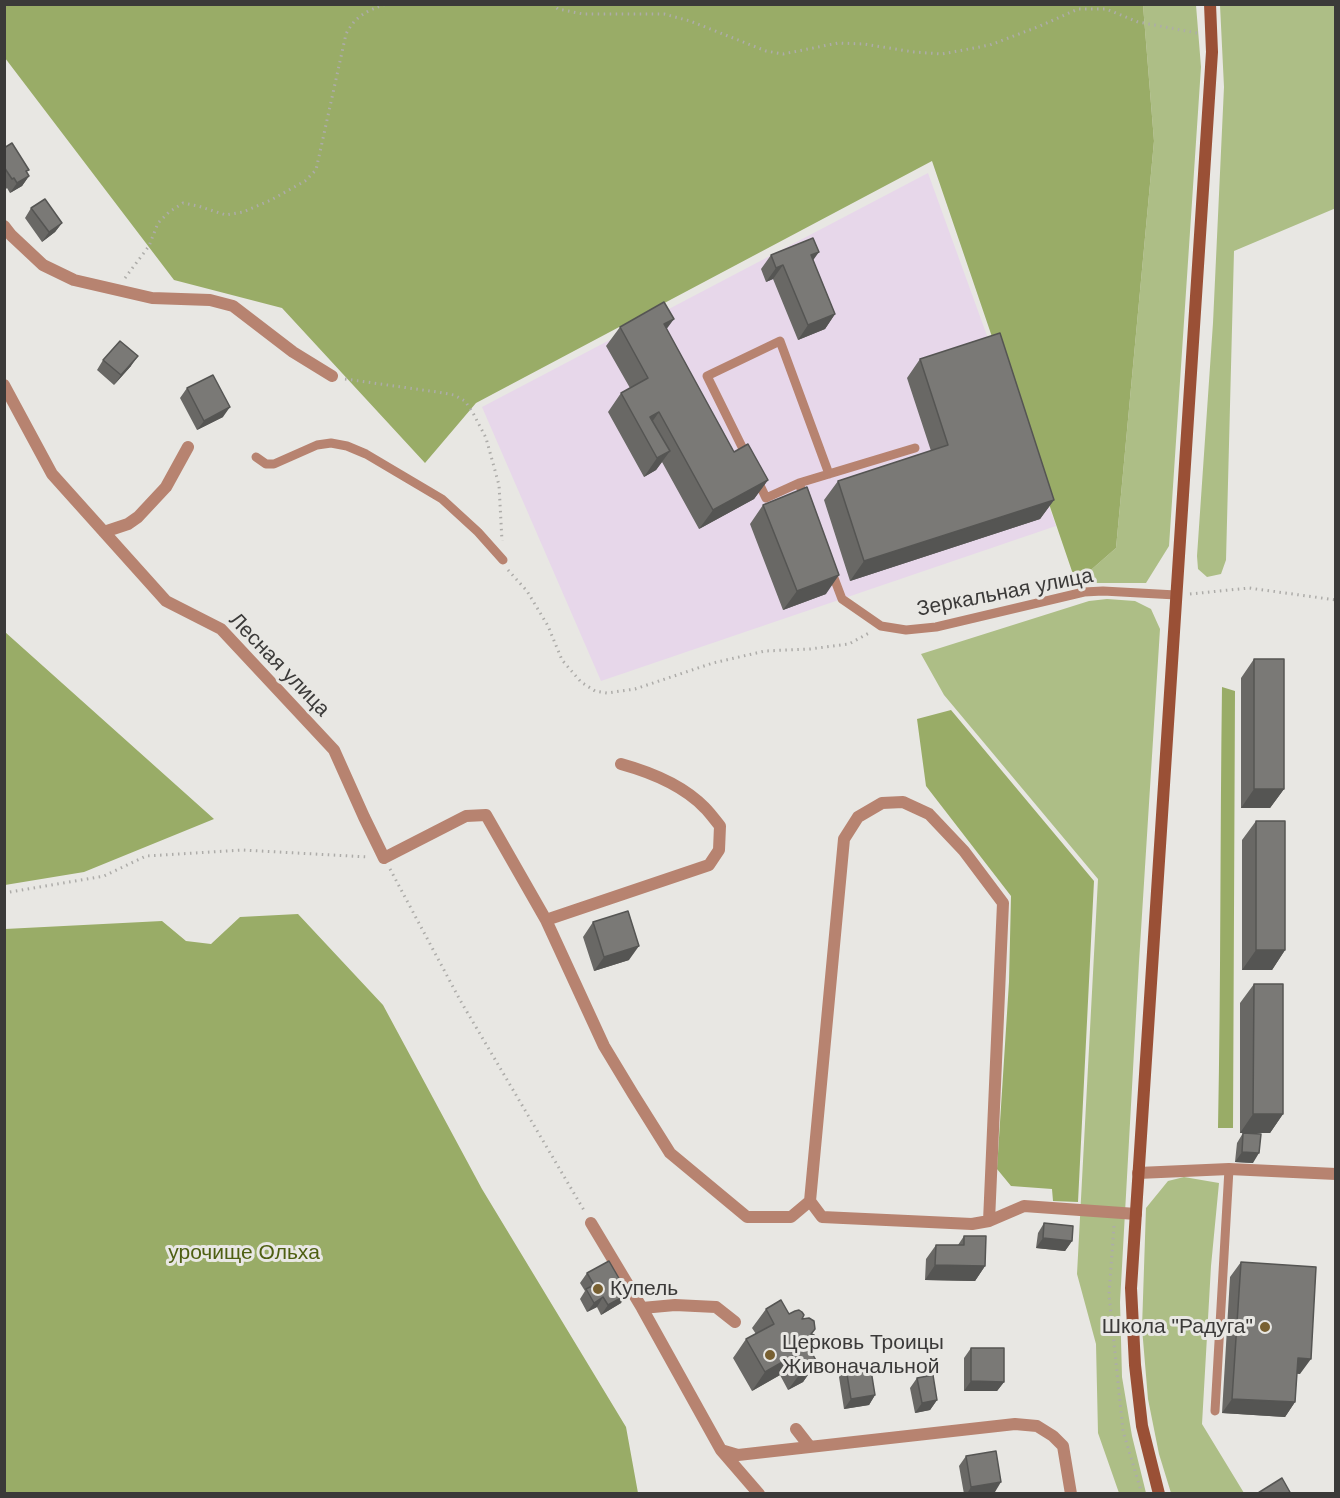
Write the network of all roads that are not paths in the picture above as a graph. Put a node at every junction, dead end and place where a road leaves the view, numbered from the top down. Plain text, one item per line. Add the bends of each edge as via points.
1 (1210, 4) edge
2 (4, 226) edge
3 (332, 376) road end
4 (4, 385) edge
5 (188, 447) dead end
6 (915, 448) dead end
7 (256, 458) dead end
8 (829, 474) junction
9 (799, 483) junction
10 (807, 504) edge
11 (104, 532) junction
12 (826, 556) edge
13 (503, 560) road end
14 (1176, 595) junction
15 (621, 764) dead end
16 (546, 920) junction
17 (1229, 1169) junction
18 (1138, 1173) junction
19 (1335, 1174) edge
20 (810, 1201) junction
21 (1136, 1214) junction
22 (989, 1221) junction
23 (591, 1223) road end
24 (642, 1308) junction
25 (735, 1322) dead end
26 (1215, 1411) dead end
27 (796, 1429) dead end
28 (810, 1447) junction
29 (722, 1450) junction
30 (759, 1494) edge
31 (1071, 1494) edge
32 (1159, 1494) edge

1 - 14 street via 1212,52
2 - 3 street via 43,265 74,280 152,298 210,300 233,306
4 - 11 street, Лесная улица via 52,474
5 - 11 street via 166,487 138,517
6 - 8 lane
7 - 13 lane via 274,464 317,445 347,446 442,499
8 - 9 lane
8 - 9 lane via 780,341 707,376 766,498
9 - 10 lane
11 - 16 street, Лесная улица via 166,601 221,629 334,750 384,858 466,816 486,815
12 - 14 lane, Зеркальная улица via 842,598 881,627 906,630 936,627 1084,592
14 - 18 street
15 - 16 street via 651,772 704,806 720,826 719,850 709,865
16 - 20 street via 604,1046 670,1153 747,1217 791,1217
17 - 18 street
17 - 19 street
17 - 26 lane
18 - 21 street
20 - 22 street via 822,1217 972,1224
20 - 22 street via 844,839 858,818 882,803 903,802 929,814 964,851 1003,903
21 - 22 street via 1024,1206
21 - 32 street via 1131,1288 1135,1365 1142,1426
23 - 24 street
24 - 25 street via 716,1307
24 - 29 street
27 - 28 street
28 - 29 street via 738,1455
28 - 31 street via 1015,1424 1037,1426 1063,1446
29 - 30 street

